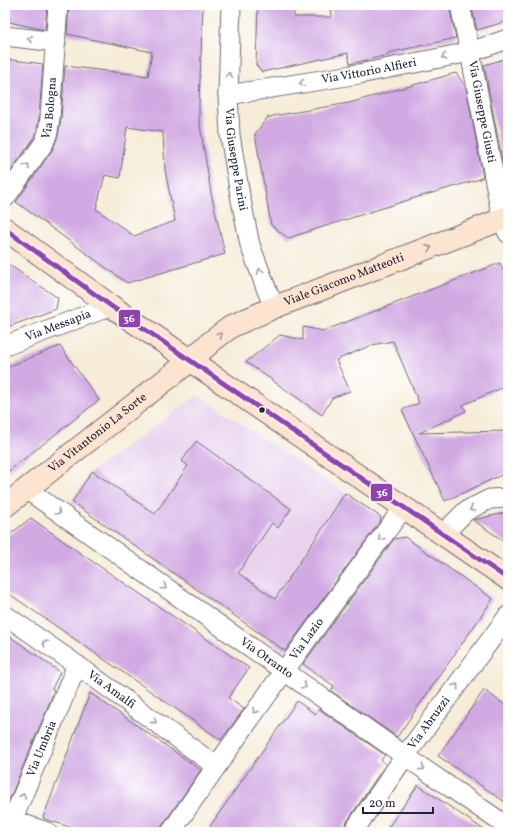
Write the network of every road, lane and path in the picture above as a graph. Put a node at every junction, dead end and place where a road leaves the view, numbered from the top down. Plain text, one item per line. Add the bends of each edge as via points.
1 (58, 5) edge
2 (231, 5) edge
3 (460, 5) edge
4 (5, 36) edge
5 (508, 39) edge
6 (56, 42) junction
7 (470, 52) junction
8 (228, 95) junction
9 (5, 198) edge
10 (506, 223) edge
11 (5, 229) edge
12 (111, 306) junction
13 (275, 307) junction
14 (5, 346) edge
15 (191, 360) junction
16 (26, 490) junction
17 (508, 498) edge
18 (5, 506) edge
19 (404, 507) junction
20 (443, 534) junction
21 (508, 578) edge
22 (5, 615) edge
23 (508, 616) edge
24 (78, 665) junction
25 (284, 671) junction
26 (405, 756) junction
27 (216, 766) junction
28 (8, 823) edge
29 (508, 827) edge
30 (47, 832) edge
31 (171, 832) edge
32 (353, 832) edge

1 - 6 street, Via Bologna
8 -> 2 street, Via Giuseppe Parini
3 - 7 street, Via Giuseppe Giusti
6 -> 4 street
5 - 7 street, Via Vittorio Alfieri
9 -> 6 street, Via Bologna via 44,143 48,132
7 -> 8 street, Via Vittorio Alfieri via 359,74
7 - 10 street, Via Giuseppe Giusti
13 -> 8 street, Via Giuseppe Parini via 250,245 230,135
13 -> 10 street, Viale Giacomo Matteotti
11 - 12 street
12 - 14 street, Via Messapia
12 - 15 street
15 -> 13 street, Viale Giacomo Matteotti via 232,326
15 - 16 street, Via Vitantonio La Sorte
15 - 19 street
16 - 18 street, Via Vitantonio La Sorte
16 -> 25 street, Via Otranto
17 -> 20 street via 490,499 466,511
19 - 20 street
19 -> 25 street, Via Lazio
20 - 21 street
24 -> 22 street, Via Amalfi
26 -> 23 street, Via Abruzzi
24 -> 27 street, Via Amalfi
28 -> 24 street, Via Umbria
25 -> 26 street, Via Otranto
25 -> 27 street, Via Lazio
26 -> 29 street, Via Otranto
26 - 32 street, Via Abruzzi
27 - 31 street, Via Lazio
28 - 30 street

